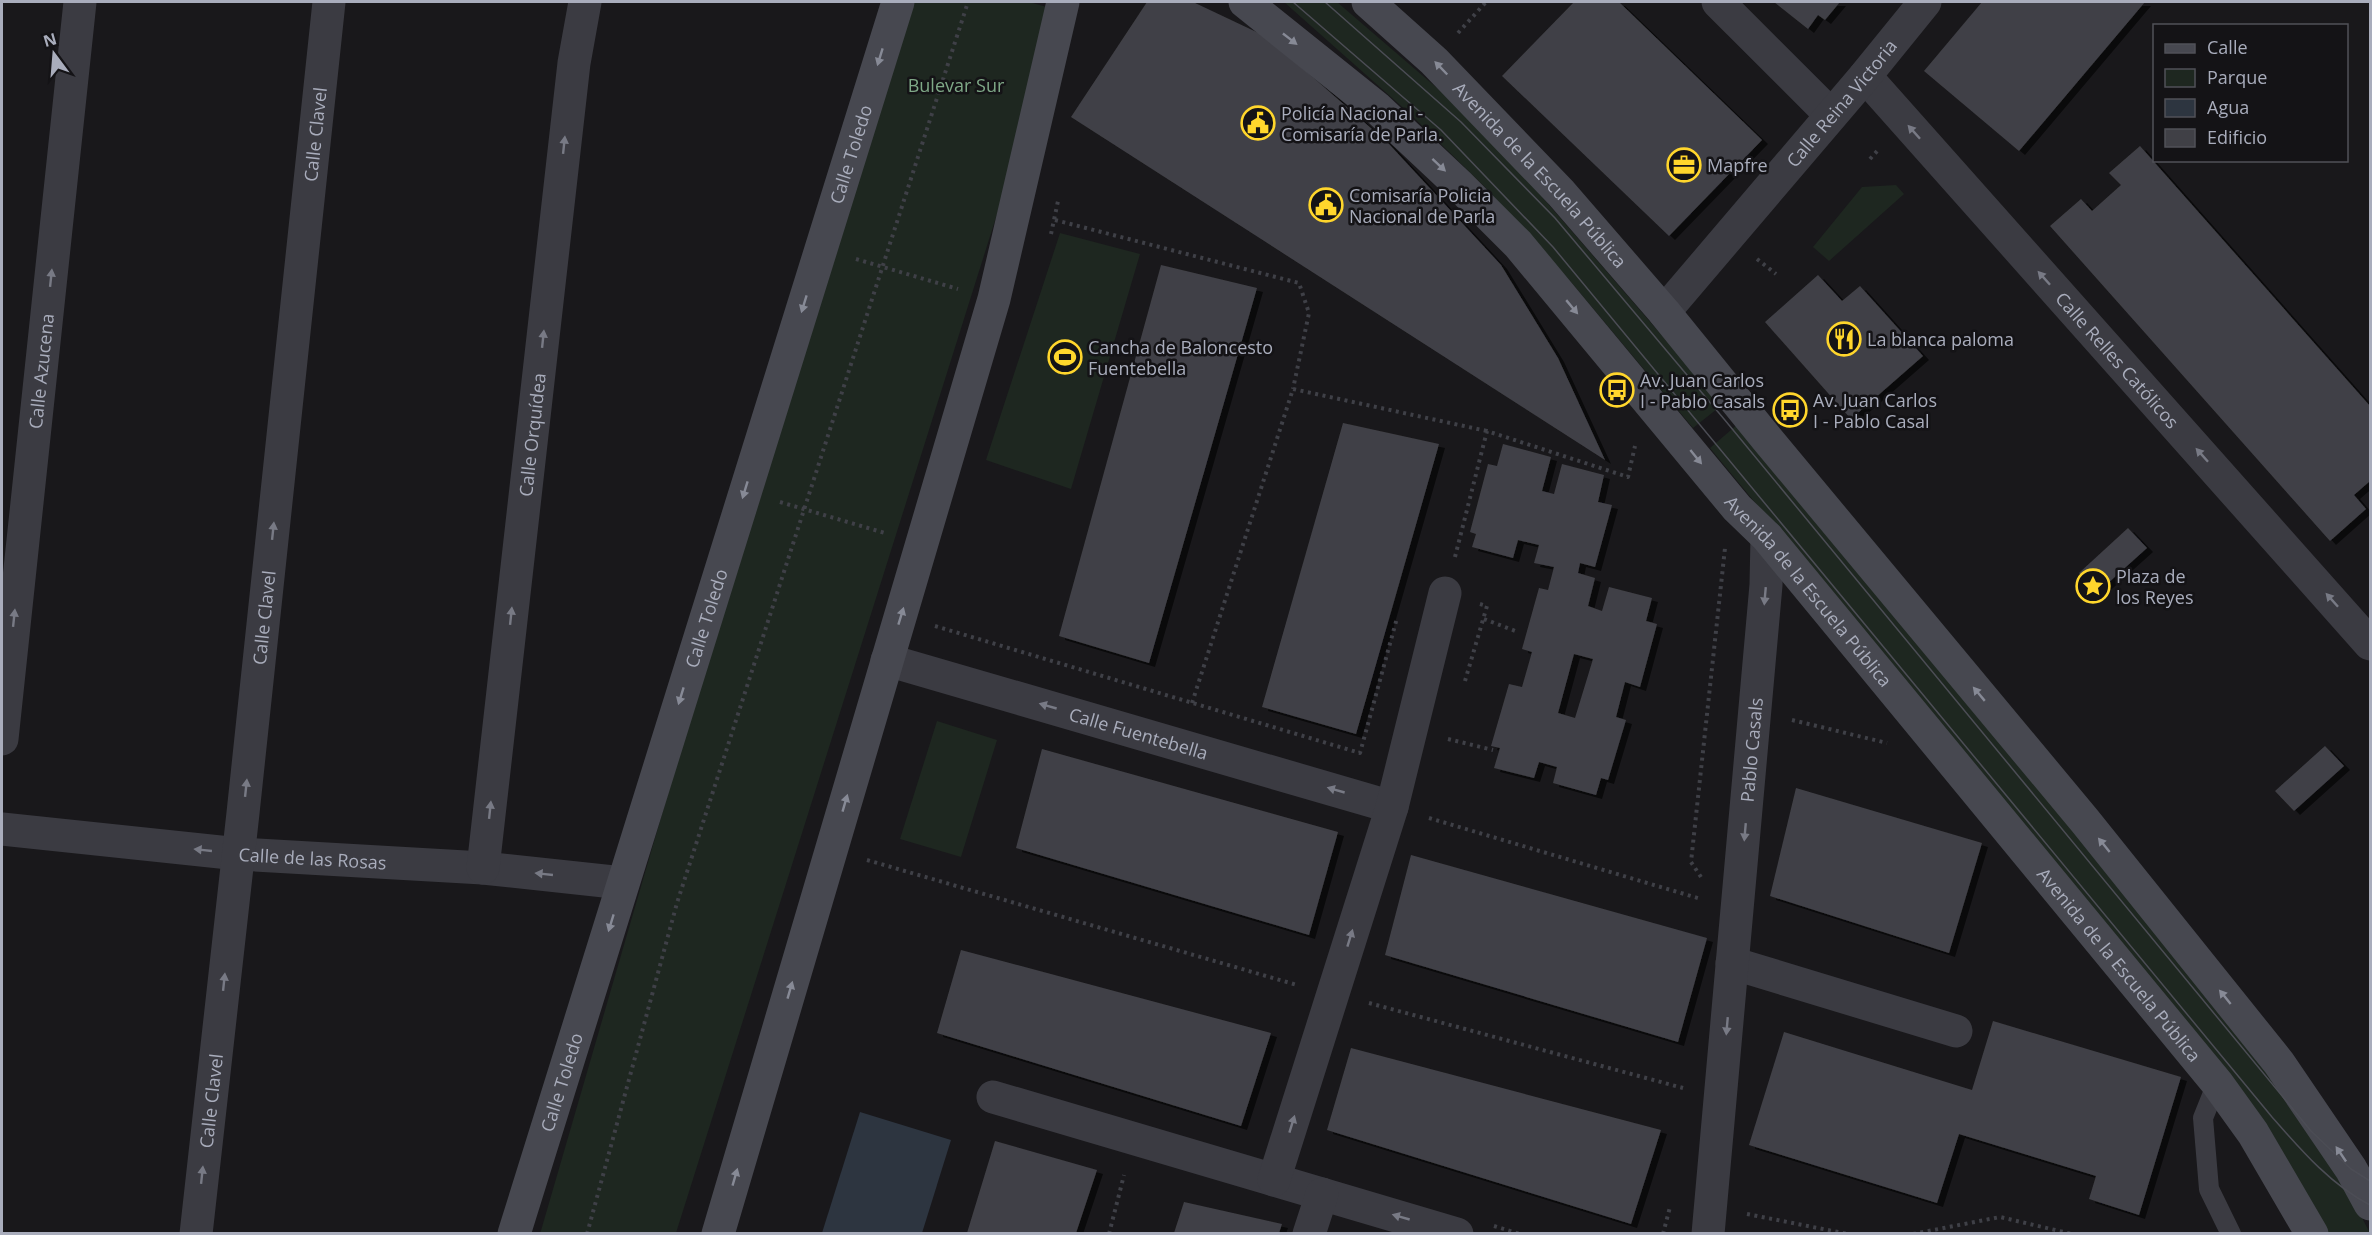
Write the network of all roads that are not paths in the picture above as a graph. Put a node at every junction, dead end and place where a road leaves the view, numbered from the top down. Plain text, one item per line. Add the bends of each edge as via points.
1 (80, 2) edge
2 (329, 2) edge
3 (585, 2) edge
4 (898, 2) edge
5 (1063, 2) edge
6 (1245, 2) edge
7 (1368, 2) edge
8 (1718, 2) edge
9 (1925, 2) edge
10 (1865, 76) junction
11 (1831, 115) junction
12 (1664, 312) junction
13 (1767, 537) junction
14 (1445, 593) road end
15 (2370, 644) edge
16 (887, 660) junction
17 (2, 739) edge
18 (1392, 807) junction
19 (2, 829) edge
20 (239, 854) junction
21 (483, 868) junction
22 (623, 883) junction
23 (1732, 963) junction
24 (1956, 1031) dead end
25 (2217, 1083) junction
26 (993, 1097) dead end
27 (1294, 1187) junction
28 (2370, 1204) edge
29 (1709, 1220) edge
30 (196, 1233) edge
31 (514, 1233) edge
32 (718, 1233) edge
33 (1309, 1233) edge
34 (1457, 1233) edge
35 (2231, 1233) edge
36 (2312, 1233) edge

17 -> 1 street, Calle Azucena
20 -> 2 street, Calle Clavel
21 -> 3 street, Calle Orquídea via 574,63
4 -> 22 street, Calle Toledo
16 -> 5 street via 994,299
6 -> 13 street, Avenida de la Escuela Pública via 1376,107 1518,244 1737,508
12 -> 7 street, Avenida de la Escuela Pública via 1561,193 1434,61
8 - 11 street
9 - 10 street, Calle Reina Victoria
10 - 11 street, Calle Reina Victoria
15 -> 10 street, Calle Relles Católicos
11 - 12 street, Calle Reina Victoria
28 -> 12 street, Avenida de la Escuela Pública via 2351,1169 2279,1064 2085,822
13 -> 23 street, Pablo Casals via 1766,585 1729,907
13 - 25 street, Avenida de la Escuela Pública
14 - 18 street
18 -> 16 street, Calle Fuentebella
32 -> 16 street
27 -> 18 street
20 -> 19 street, Calle de las Rosas
20 - 21 street, Calle de las Rosas
30 -> 20 street, Calle Clavel
22 -> 21 street, Calle de las Rosas
22 -> 31 street, Calle Toledo
23 - 24 street
23 -> 29 street, Pablo Casals
25 - 35 lane via 2203,1118 2209,1189
25 - 36 street, Avenida de la Escuela Pública via 2253,1133
26 - 27 street
27 - 33 street
34 -> 27 street

